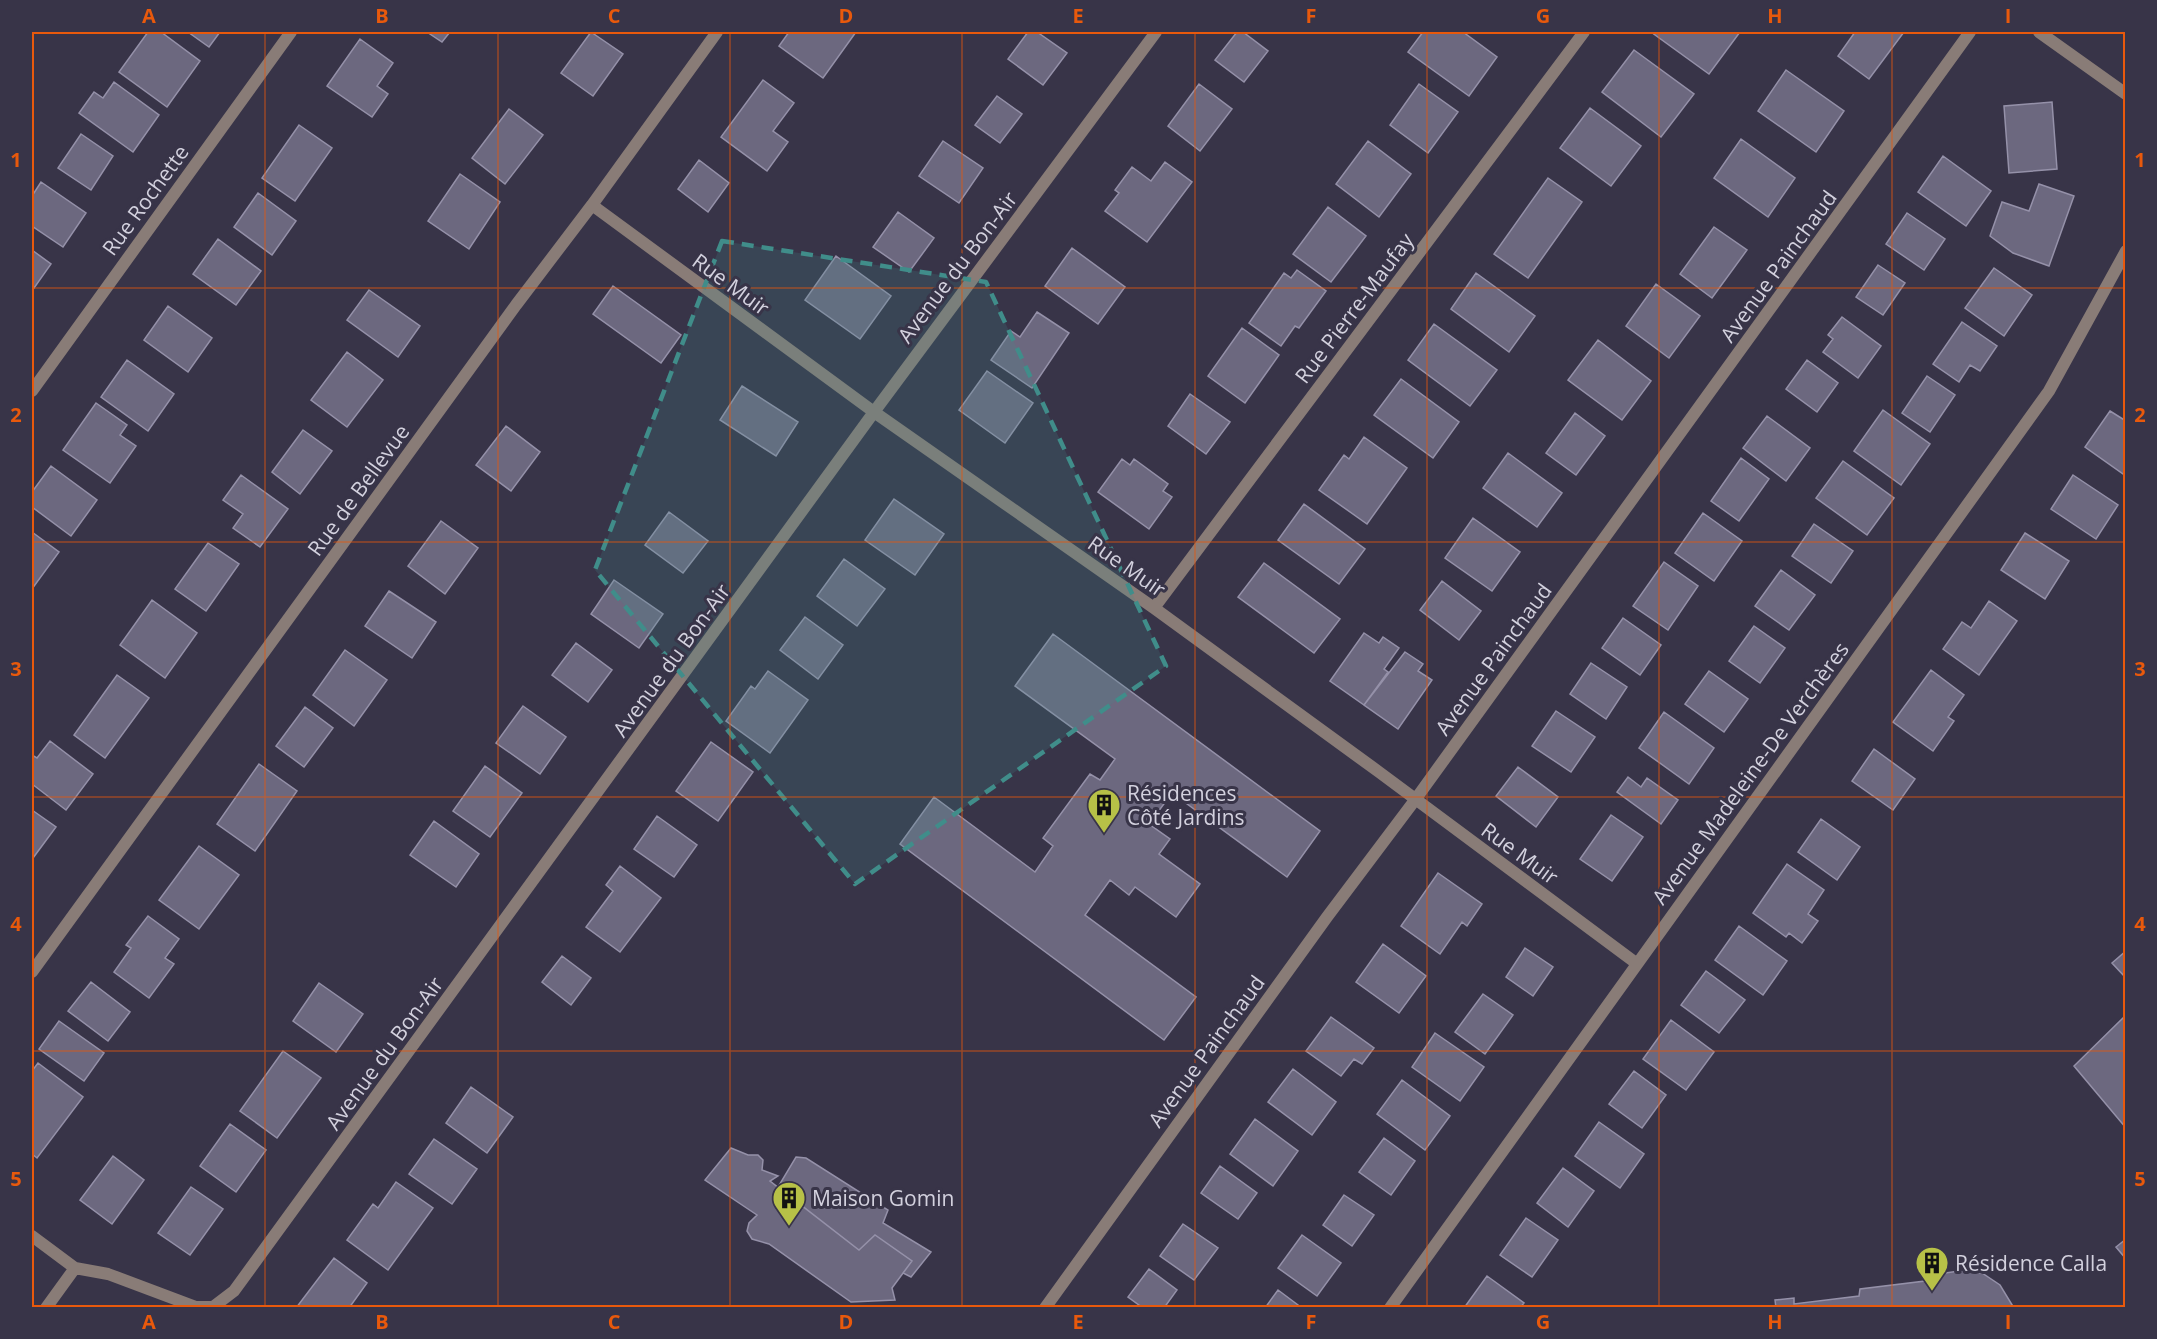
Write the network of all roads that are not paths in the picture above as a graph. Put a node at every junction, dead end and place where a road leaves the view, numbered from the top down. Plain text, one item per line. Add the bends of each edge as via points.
1 (291, 32) edge
2 (717, 32) edge
3 (1156, 32) edge
4 (1584, 32) edge
5 (1970, 32) edge
6 (2039, 32) edge
7 (2126, 94) edge
8 (592, 205) junction
9 (2126, 251) edge
10 (32, 392) edge
11 (874, 412) junction
12 (1154, 608) junction
13 (1415, 800) junction
14 (1636, 963) junction
15 (32, 972) edge
16 (32, 1236) edge
17 (75, 1268) junction
18 (213, 1307) edge
19 (46, 1308) edge
20 (1045, 1308) edge
21 (1390, 1308) edge

1 - 10 street, Rue Rochette
2 - 8 street, Rue de Bellevue
3 - 11 street, Avenue du Bon-Air
4 - 12 street, Rue Pierre-Maufay
5 - 13 street, Avenue Painchaud
6 - 7 street
8 - 11 street, Rue Muir
8 - 15 street, Rue de Bellevue
9 - 14 street, Avenue Madeleine-De Verchères via 2049,391
11 - 12 street, Rue Muir
11 - 18 street, Avenue du Bon-Air via 234,1291
12 - 13 street, Rue Muir
13 - 14 street, Rue Muir
13 - 20 street, Avenue Painchaud
14 - 21 street, Avenue Madeleine-De Verchères
16 - 17 street
17 - 18 street via 108,1274 196,1307
17 - 19 street

